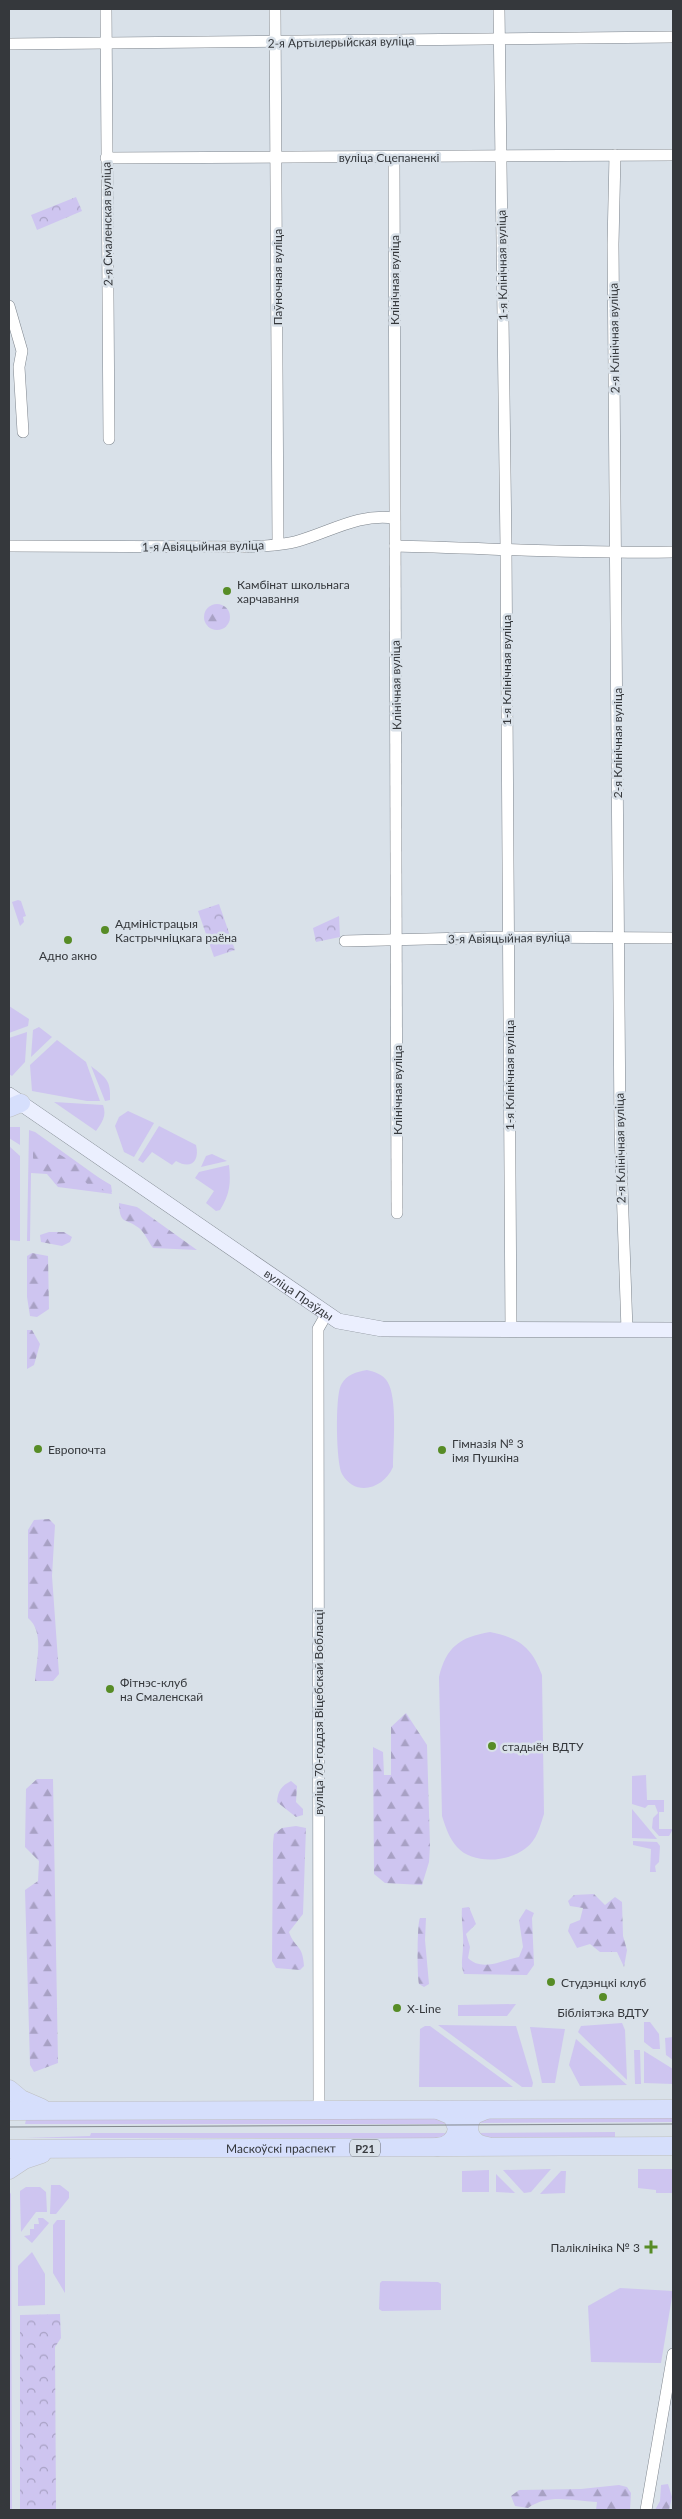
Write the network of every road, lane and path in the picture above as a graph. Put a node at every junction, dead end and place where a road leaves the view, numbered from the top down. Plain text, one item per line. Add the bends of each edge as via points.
1 (106, 9) edge
2 (275, 9) edge
3 (499, 9) edge
4 (673, 37) edge
5 (499, 40) junction
6 (276, 42) junction
7 (9, 44) edge
8 (105, 45) junction
9 (614, 155) junction
10 (673, 155) edge
11 (500, 156) junction
12 (276, 157) junction
13 (394, 157) junction
14 (106, 158) junction
15 (9, 306) edge
16 (22, 432) dead end
17 (109, 439) dead end
18 (394, 518) junction
19 (278, 544) junction
20 (9, 546) edge
21 (395, 546) junction
22 (506, 548) junction
23 (673, 552) edge
24 (616, 553) junction
25 (508, 936) junction
26 (618, 938) junction
27 (673, 938) edge
28 (345, 941) dead end
29 (397, 941) junction
30 (13, 1102) edge
31 (398, 1213) dead end
32 (326, 1315) junction
33 (511, 1330) junction
34 (627, 1330) junction
35 (673, 1330) edge
36 (9, 2089) edge
37 (673, 2109) edge
38 (55, 2110) junction
39 (319, 2110) junction
40 (436, 2110) junction
41 (486, 2110) junction
42 (9, 2111) edge
43 (487, 2146) junction
44 (673, 2146) edge
45 (436, 2147) junction
46 (9, 2149) edge
47 (57, 2150) junction
48 (9, 2170) edge
49 (673, 2354) edge
50 (646, 2510) edge

1 - 8 street, 2-я Смаленская вуліца
2 - 6 street, Паўночная вуліца
3 - 5 street, 1-я Клінічная вуліца
4 - 5 street, 2-я Артылерыйская вуліца
5 - 6 street, 2-я Артылерыйская вуліца
5 - 11 street, 1-я Клінічная вуліца
6 - 8 street, 2-я Артылерыйская вуліца
6 - 12 street, Паўночная вуліца
7 - 8 street, 2-я Артылерыйская вуліца
8 - 14 street, 2-я Смаленская вуліца
9 - 10 street, вуліца Сцепаненкі
9 - 11 street, вуліца Сцепаненкі
9 - 24 street, 2-я Клінічная вуліца
11 - 13 street, вуліца Сцепаненкі
11 - 22 street, 1-я Клінічная вуліца
12 - 13 street, вуліца Сцепаненкі
12 - 14 street, вуліца Сцепаненкі
12 - 19 street, Паўночная вуліца
13 - 18 street, Клінічная вуліца
14 - 17 street, 2-я Смаленская вуліца
15 - 16 street via 22,351 19,367
18 - 19 street, 1-я Авіяцыйная вуліца via 369,518 298,541
18 - 21 street, Клінічная вуліца
19 - 20 street, 1-я Авіяцыйная вуліца via 244,547
21 - 22 street
21 - 29 street, Клінічная вуліца
22 - 24 street
22 - 25 street, 1-я Клінічная вуліца
23 - 24 street
24 - 26 street, 2-я Клінічная вуліца
25 - 26 street, 3-я Авіяцыйная вуліца
25 - 29 street, 3-я Авіяцыйная вуліца
25 - 33 street, 1-я Клінічная вуліца
26 - 27 street, 3-я Авіяцыйная вуліца
26 - 34 street, 2-я Клінічная вуліца
28 - 29 street, 3-я Авіяцыйная вуліца
29 - 31 street, Клінічная вуліца
30 - 32 main road, вуліца Праўды
32 - 33 main road, вуліца Праўды via 349,1325 382,1329
32 - 39 street, вуліца 70-годдзя Віцебскай Вобласці via 318,1329
33 - 34 main road, вуліца Праўды
34 - 35 main road, вуліца Праўды
36 - 38 main road via 36,2107
37 - 41 main road
38 - 39 main road
38 - 42 main road
39 - 40 main road
40 - 41 main road
40 - 45 main road via 452,2116 456,2128 452,2140 445,2146
41 - 43 main road via 474,2115 469,2127 475,2142
43 - 44 main road, Маскоўскі праспект / Р21
43 - 45 main road, Маскоўскі праспект / Р21
45 - 47 main road, Маскоўскі праспект / Р21
46 - 47 main road, Маскоўскі праспект / Р21
47 - 48 main road via 24,2160
49 - 50 street

